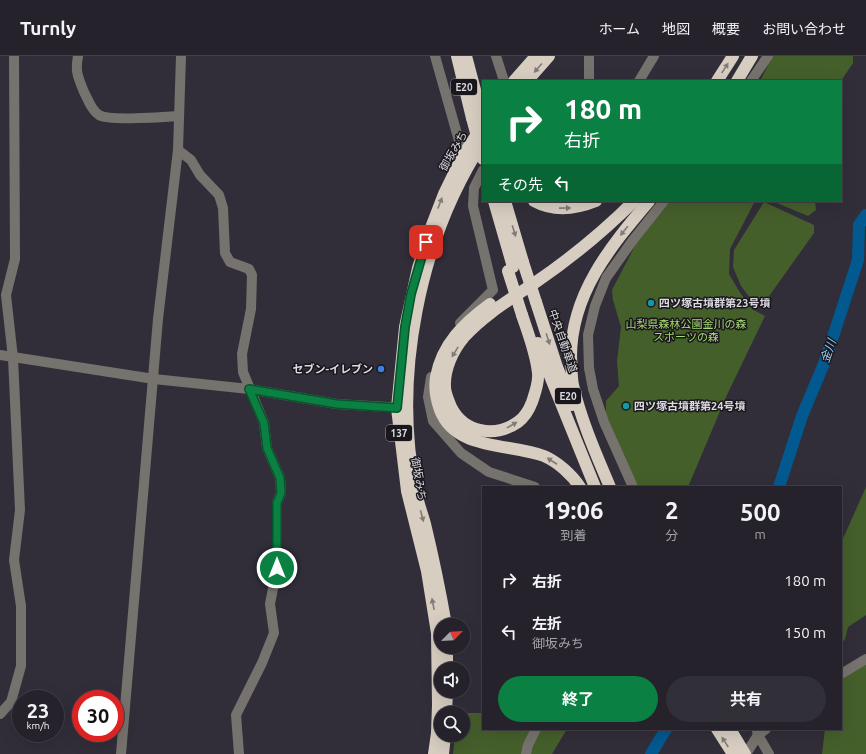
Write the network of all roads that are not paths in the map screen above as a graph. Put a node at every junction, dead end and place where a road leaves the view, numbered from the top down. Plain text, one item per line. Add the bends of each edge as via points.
1 (14, 56) edge
2 (78, 56) edge
3 (181, 56) edge
4 (435, 56) edge
5 (456, 56) edge
6 (466, 56) edge
7 (473, 56) edge
8 (496, 56) edge
9 (536, 56) edge
10 (549, 56) edge
11 (589, 56) edge
12 (654, 56) edge
13 (733, 56) edge
14 (746, 56) edge
15 (752, 56) edge
16 (768, 56) edge
17 (504, 80) edge
18 (515, 80) edge
19 (528, 80) edge
20 (589, 80) edge
21 (640, 80) edge
22 (718, 80) edge
23 (737, 80) edge
24 (738, 80) edge
25 (752, 80) edge
26 (482, 87) edge
27 (179, 116) junction
28 (478, 116) edge
29 (482, 126) edge
30 (482, 144) edge
31 (178, 150) junction
32 (482, 151) edge
33 (463, 155) junction
34 (482, 172) edge
35 (494, 202) edge
36 (505, 202) edge
37 (536, 202) edge
38 (594, 202) edge
39 (623, 202) edge
40 (633, 202) edge
41 (648, 202) edge
42 (663, 202) edge
43 (515, 267) junction
44 (3, 295) edge
45 (528, 309) junction
46 (0, 355) edge
47 (13, 358) junction
48 (154, 379) junction
49 (249, 389) junction
50 (402, 408) junction
51 (532, 486) edge
52 (579, 486) edge
53 (595, 486) edge
54 (606, 486) edge
55 (610, 486) edge
56 (633, 486) edge
57 (445, 618) edge
58 (866, 659) edge
59 (842, 673) edge
60 (0, 714) edge
61 (536, 730) edge
62 (718, 730) edge
63 (731, 730) edge
64 (760, 731) edge
65 (444, 742) edge
66 (121, 754) edge
67 (239, 754) edge
68 (434, 754) edge
69 (443, 754) edge
70 (526, 754) edge
71 (733, 754) edge
72 (746, 754) edge
73 (769, 754) edge

1 - 44 street via 15,259
2 - 27 street via 78,79 91,107 99,116
3 - 27 street
4 - 33 street
5 - 28 highway, E20
6 - 28 highway, E20
7 - 26 highway
8 - 17 street
9 - 18 highway
10 -> 19 highway
11 - 20 street
12 - 21 street
22 -> 13 highway
14 - 23 highway
15 - 24 highway
16 - 25 street
27 - 31 street
28 - 32 highway, E20, bridge
29 - 33 highway, 御坂みち / 137
30 - 50 highway, 御坂みち / 137 via 452,199 430,255 420,294
31 - 48 street via 158,319
31 - 49 street via 191,160 200,175 219,195 223,208 225,253 230,262 249,269 252,275 251,309 242,354 243,372
50 -> 33 highway, 御坂みち / 137 via 405,327 418,268 444,194
34 - 51 street via 474,188 473,206 493,290 463,318 445,340 433,366 428,397 433,421 461,454 489,472
35 - 43 highway, 中央自動車道 / E20
36 -> 43 highway, 中央自動車道 / E20
37 -> 38 highway via 560,209
52 -> 39 highway via 565,470 545,457 529,451 478,441 457,432 442,414 435,392 435,380 442,356 454,335 465,324 566,251
40 -> 45 highway via 569,258 490,313 464,338 446,370 445,388 456,415 466,425 480,431 505,429 528,412 536,392 538,373 531,342
41 -> 55 highway via 614,244 588,286 580,302 571,343 573,383 584,422
42 - 56 street via 606,278 594,306 588,335 589,368 593,389 604,422
43 - 45 highway, 中央自動車道 / E20, bridge
43 - 45 highway, bridge
44 - 47 street
45 - 53 highway, 中央自動車道 / E20 via 548,371
45 -> 54 highway, 中央自動車道 / E20 via 557,367
46 - 47 street
47 - 48 street
47 - 60 street via 20,510 14,560 21,606 21,666 11,702
48 - 49 street
48 - 66 street
49 - 50 street via 337,404
49 - 67 street via 264,423 267,448 280,478 281,493 277,503 277,568 270,604 274,633 236,715
50 -> 57 highway, 御坂みち / 137 via 416,492
68 -> 50 highway, 御坂みち / 137 via 438,705 437,633 427,571 407,491 401,453
58 - 59 street
61 - 70 street
71 -> 62 highway
63 - 72 highway
64 - 72 street
64 - 73 street
65 - 69 highway

